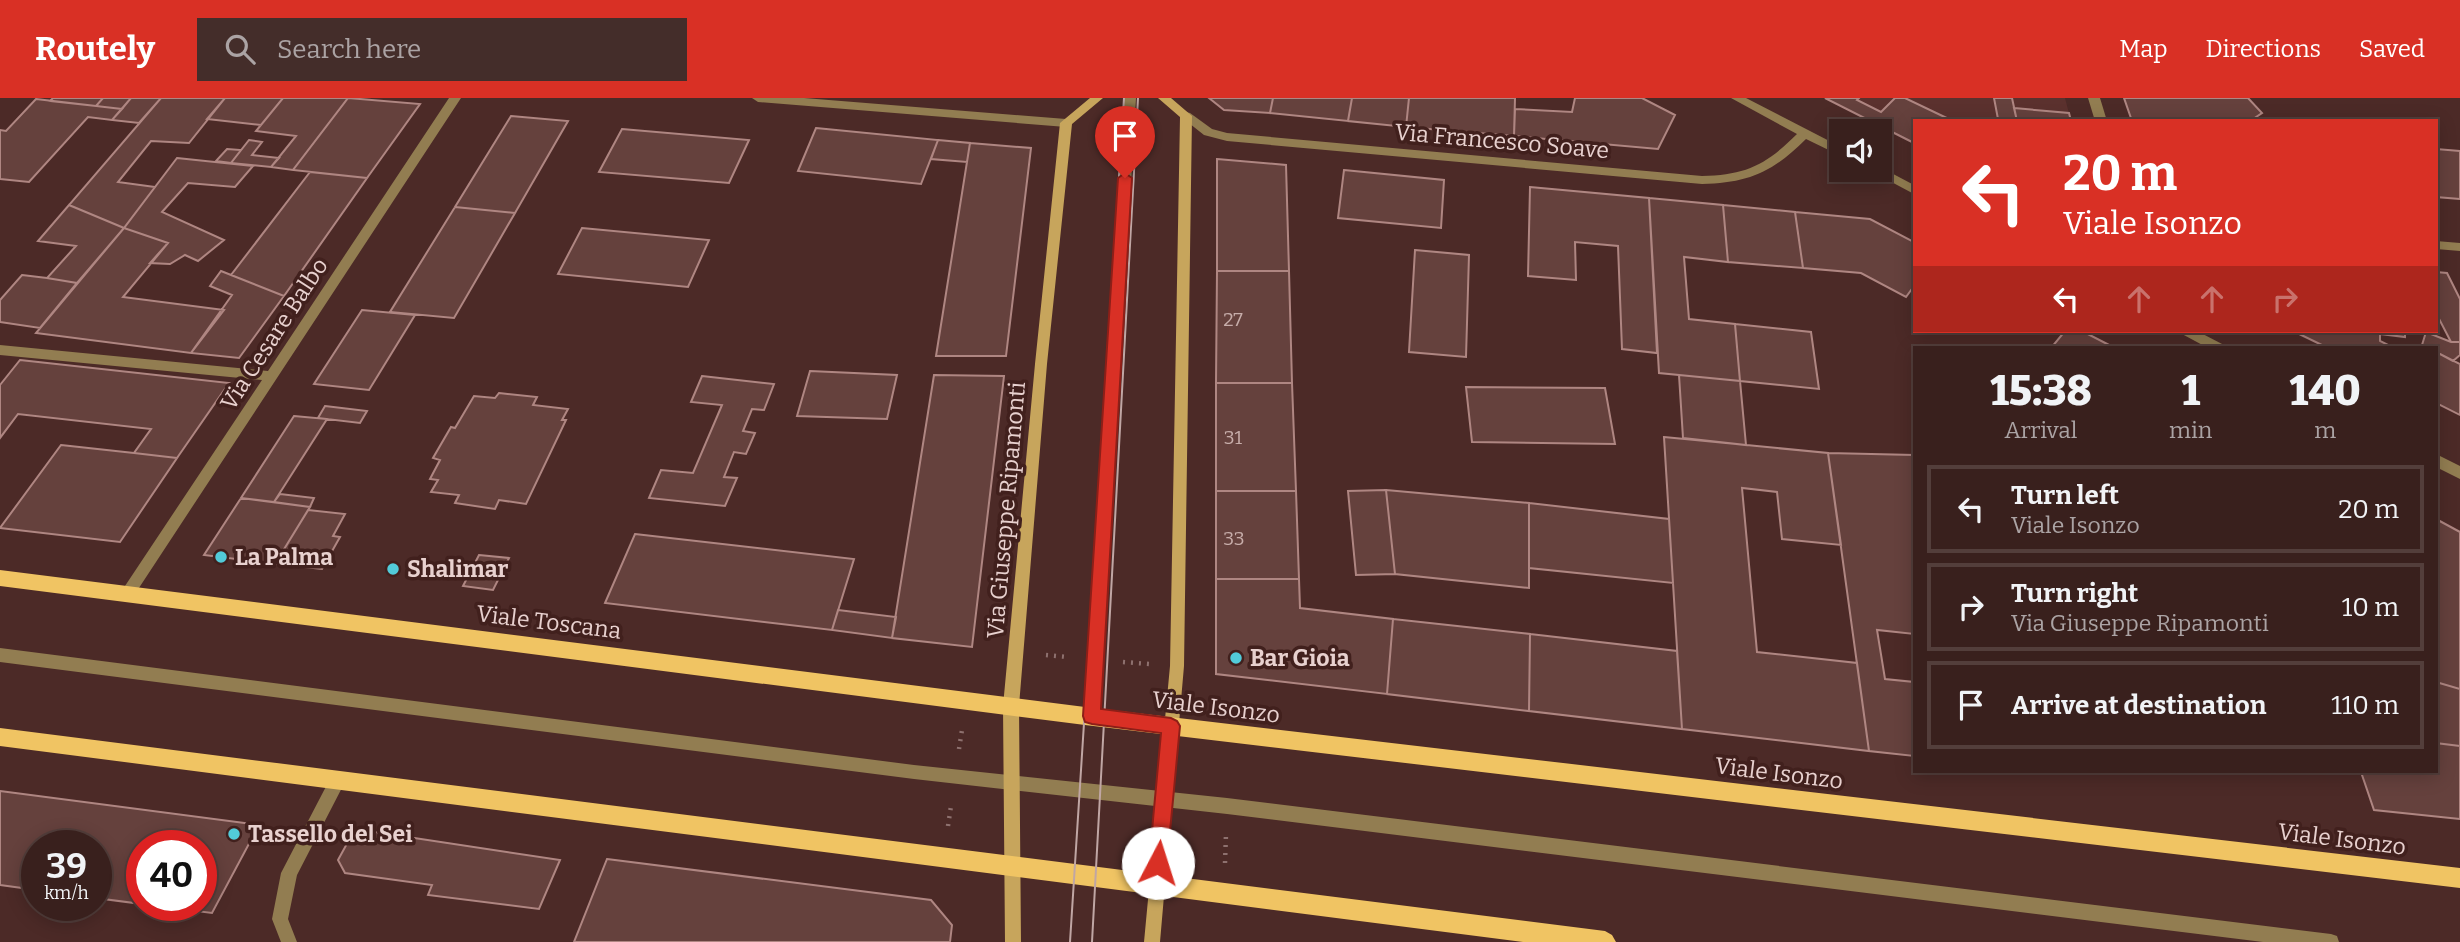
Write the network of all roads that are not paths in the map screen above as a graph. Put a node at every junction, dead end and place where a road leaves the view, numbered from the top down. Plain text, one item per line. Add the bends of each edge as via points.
1 (455, 98) edge
2 (766, 98) edge
3 (1097, 98) edge
4 (1130, 98) edge
5 (1164, 98) edge
6 (1737, 98) edge
7 (2094, 98) edge
8 (1186, 116) junction
9 (2100, 119) edge
10 (1066, 123) junction
11 (1805, 133) junction
12 (1829, 146) edge
13 (1892, 179) edge
14 (1913, 189) edge
15 (2438, 245) edge
16 (2460, 247) edge
17 (2190, 333) edge
18 (2215, 346) edge
19 (0, 349) edge
20 (271, 376) junction
21 (2438, 461) edge
22 (2460, 473) edge
23 (0, 578) edge
24 (128, 593) junction
25 (0, 655) edge
26 (1011, 706) junction
27 (1092, 716) junction
28 (1171, 726) junction
29 (0, 737) edge
30 (338, 780) junction
31 (1012, 783) junction
32 (1164, 799) junction
33 (1013, 866) junction
34 (2460, 878) edge
35 (1156, 885) junction
36 (289, 942) edge
37 (1013, 942) edge
38 (1152, 942) edge
39 (1605, 942) edge
40 (2331, 942) edge

1 - 20 street, Via Cesare Balbo
2 - 10 street
3 - 10 street
4 - 27 street
5 - 8 street
6 - 11 street
7 - 9 street
8 - 11 street, Via Francesco Soave via 1209,132 1227,137 1702,180 1740,177 1765,168
8 - 28 street via 1177,653
10 - 26 street, Via Giuseppe Ripamonti
11 - 12 street
13 - 14 street
15 - 16 street
17 - 18 street
19 - 20 street
20 - 24 street, Via Cesare Balbo
21 - 22 street
23 - 24 main road, Viale Toscana
24 - 26 main road, Viale Toscana
25 - 31 street
26 - 27 main road, Viale Toscana
26 - 31 street, Via Giuseppe Ripamonti
27 - 28 main road, Viale Isonzo
28 - 32 street
28 - 34 main road, Viale Isonzo
29 - 30 main road
30 - 33 main road
30 - 36 street via 289,873 280,919
31 - 32 street
31 - 33 street, Via Giuseppe Ripamonti
32 - 35 street
32 - 40 street
33 - 35 main road
33 - 37 street, Via Giuseppe Ripamonti
35 - 38 street
35 - 39 main road

